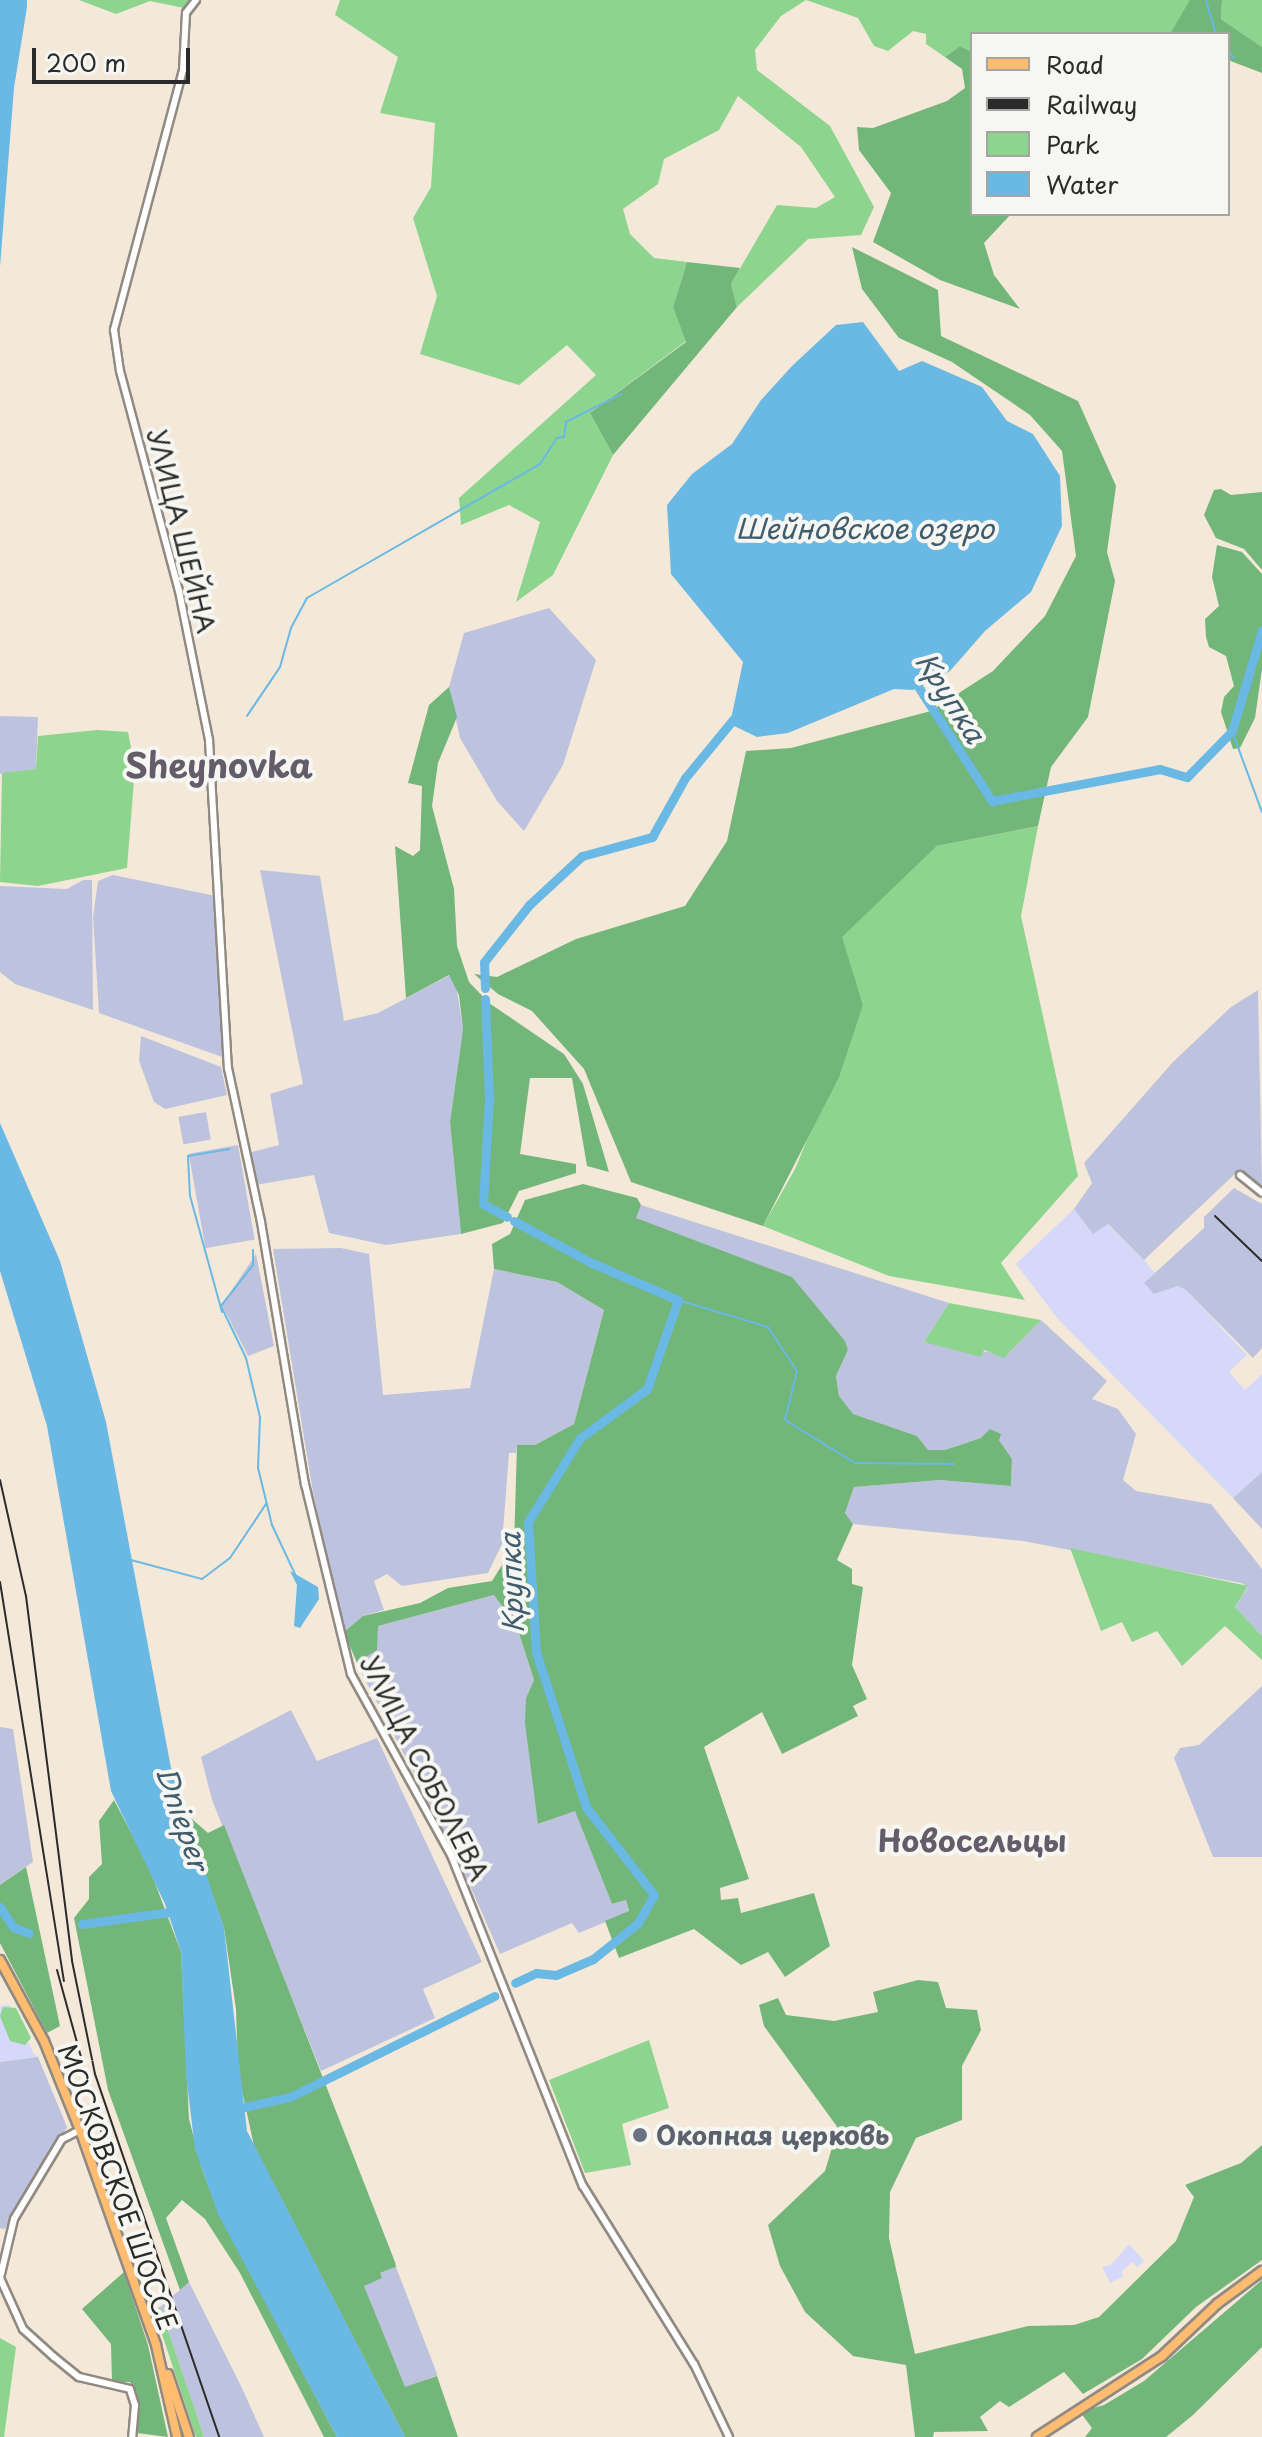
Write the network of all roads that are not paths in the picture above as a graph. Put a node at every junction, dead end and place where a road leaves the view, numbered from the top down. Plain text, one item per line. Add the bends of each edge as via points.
1 (196, 0) edge
2 (228, 1068) joint
3 (1240, 1175) dead end
4 (1262, 1193) edge
5 (0, 1960) edge
6 (80, 2130) junction
7 (1262, 2271) edge
8 (156, 2345) junction
9 (132, 2437) edge
10 (176, 2437) edge
11 (189, 2437) edge
12 (729, 2437) edge
13 (1037, 2437) edge

1 - 2 street, УЛИЦА ШЕЙНА via 186,13 181,81 114,330 120,371 179,591 209,740
2 - 12 street, УЛИЦА СОБОЛЕВА via 305,1484 351,1674 451,1855 583,2186 694,2364
3 - 4 street
5 - 6 main road, МОСКОВСКОЕ ШОССЕ via 44,2041
6 - 8 main road, МОСКОВСКОЕ ШОССЕ
6 - 9 street via 62,2139 14,2219 0,2278 23,2329 53,2356 79,2377 130,2389 135,2405
7 - 13 main road via 1217,2304 1162,2356
8 - 10 main road, МОСКОВСКОЕ ШОССЕ
8 - 11 main road

